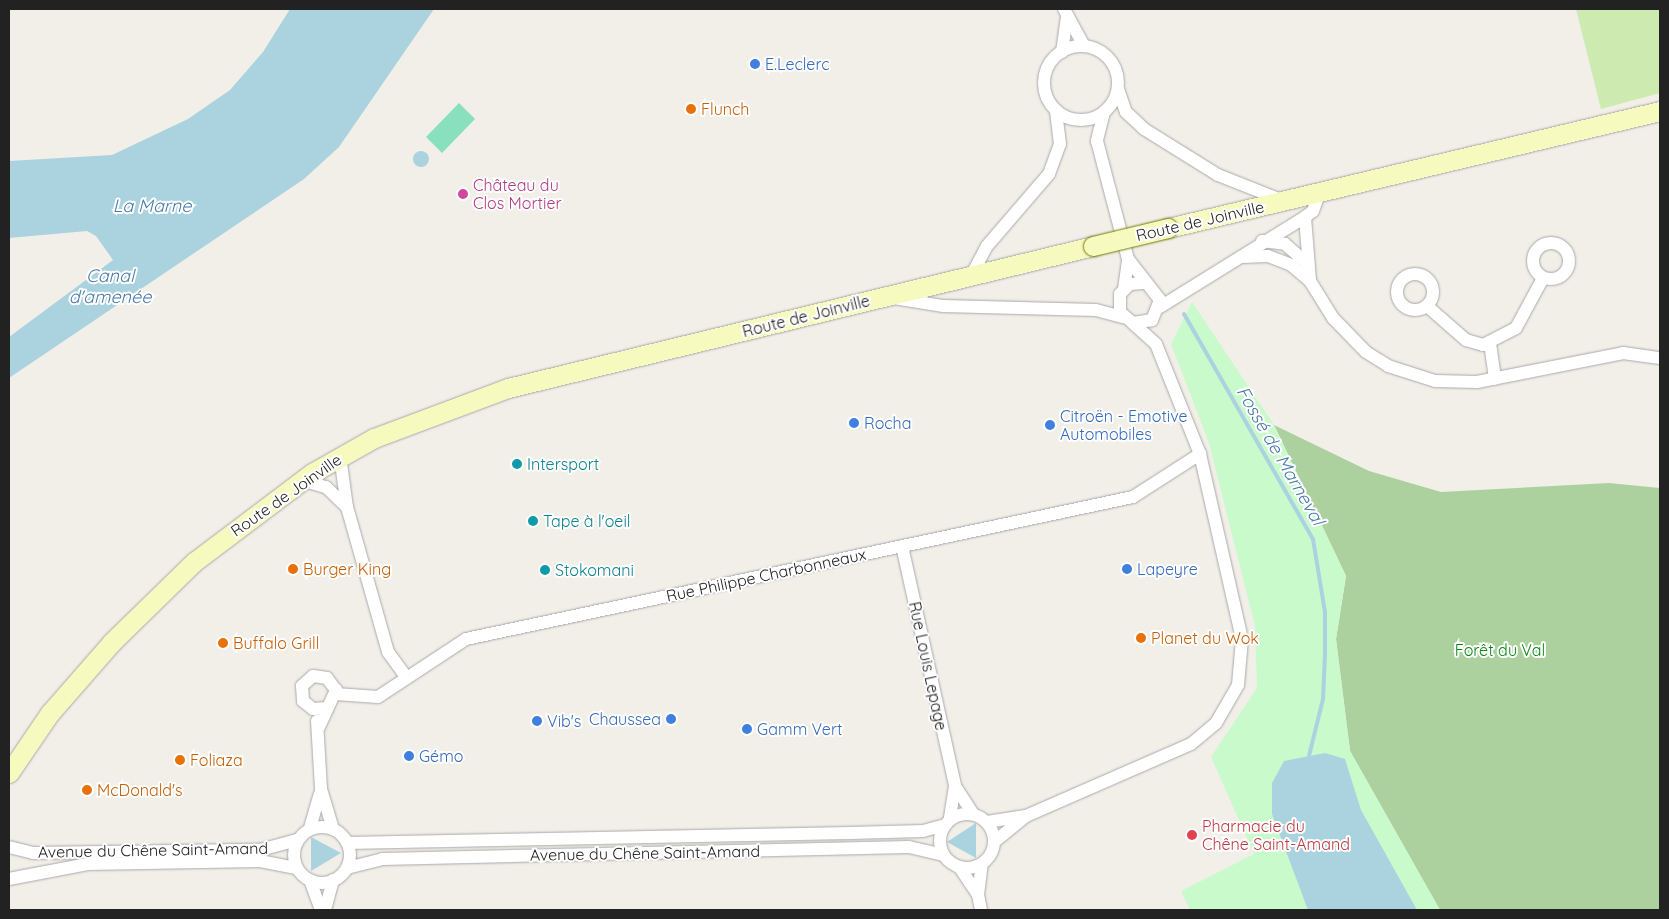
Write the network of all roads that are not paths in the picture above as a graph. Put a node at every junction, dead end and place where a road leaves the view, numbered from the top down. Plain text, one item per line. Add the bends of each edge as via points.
1 (1066, 13) edge
2 (1084, 46) junction
3 (1062, 52) junction
4 (1118, 88) junction
5 (1056, 110) junction
6 (1660, 111) edge
7 (1104, 112) junction
8 (1078, 120) junction
9 (1097, 141) junction
10 (1320, 192) junction
11 (1284, 201) junction
12 (1305, 217) junction
13 (1262, 241) junction
14 (1242, 257) junction
15 (1128, 259) junction
16 (1308, 264) junction
17 (971, 276) junction
18 (1543, 278) dead end
19 (1310, 281) junction
20 (1150, 286) junction
21 (1124, 289) junction
22 (1187, 289) junction
23 (887, 297) junction
24 (1427, 306) dead end
25 (1158, 311) junction
26 (1128, 320) junction
27 (1490, 343) junction
28 (1156, 344) junction
29 (1660, 358) edge
30 (1495, 379) junction
31 (1200, 454) junction
32 (340, 456) junction
33 (301, 480) junction
34 (347, 507) junction
35 (902, 546) junction
36 (407, 678) junction
37 (336, 694) junction
38 (327, 708) junction
39 (313, 709) junction
40 (50, 713) junction
41 (319, 727) junction
42 (9, 748) edge
43 (9, 773) edge
44 (955, 786) junction
45 (321, 789) junction
46 (973, 814) junction
47 (1026, 816) junction
48 (948, 822) junction
49 (986, 822) junction
50 (310, 828) junction
51 (333, 828) junction
52 (297, 840) junction
53 (347, 842) junction
54 (994, 842) junction
55 (9, 846) edge
56 (943, 855) junction
57 (982, 864) junction
58 (296, 868) junction
59 (347, 868) junction
60 (960, 868) junction
61 (9, 879) edge
62 (310, 880) junction
63 (333, 880) junction
64 (978, 895) junction
65 (321, 910) edge
66 (325, 910) edge
67 (981, 910) edge

1 - 2 street
1 - 3 street
2 - 3 street
2 - 4 street via 1110,60
3 - 5 street via 1045,77 1046,93
4 - 7 street
4 - 11 street via 1126,112 1144,129 1218,175
5 - 8 street
5 - 17 street via 1060,144 1049,174 987,246
6 - 10 main road, Route de Joinville
7 - 8 street
7 - 9 street
8 - 9 street
9 - 15 street
10 - 11 main road, Route de Joinville
10 - 12 street via 1313,211
11 - 17 main road, Route de Joinville, bridge
12 - 13 street
12 - 16 street
13 - 14 street
13 - 16 street via 1285,244
14 - 19 street via 1279,259
14 - 22 street
15 - 20 street
15 - 21 street
16 - 19 street
17 - 23 main road, Route de Joinville
18 - 27 street via 1516,328
19 - 30 street via 1348,337 1388,366 1435,382
20 - 21 street
20 - 22 street
20 - 25 street
21 - 26 street via 1118,306
22 - 25 street
23 - 26 street via 943,306 1096,310
23 - 32 main road, Route de Joinville via 500,391 420,418
24 - 27 street via 1466,340
25 - 26 street via 1146,323
25 - 28 street
26 - 28 street
27 - 30 street
28 - 31 street
29 - 30 street via 1623,353
31 - 35 street, Rue Philippe Charbonneaux via 1133,497
31 - 47 street via 1242,639 1241,671 1233,697 1216,723 1191,744
32 - 33 main road, Route de Joinville
32 - 34 street
33 - 34 street via 326,487
33 - 40 main road, Route de Joinville via 194,562 154,599
34 - 36 street via 388,652
35 - 36 street, Rue Philippe Charbonneaux via 466,639
35 - 44 street, Rue Louis Lepage
36 - 37 street, Rue Philippe Charbonneaux via 378,697
37 - 38 street
37 - 39 street via 327,678 308,679 301,694
38 - 39 street
38 - 41 street
39 - 41 street
40 - 42 main road
40 - 43 main road
41 - 45 street
44 - 46 street, Rue Louis Lepage
44 - 48 street, Rue Louis Lepage
45 - 50 street
45 - 51 street
46 - 48 street
46 - 49 street
47 - 49 street
47 - 54 street
48 - 53 street, Avenue du Chêne Saint-Amand via 924,830 850,833
48 - 56 street via 940,840
49 - 54 street
50 - 51 street
50 - 52 street
51 - 53 street
52 - 55 street, Avenue du Chêne Saint-Amand via 260,850 33,853
52 - 58 street
53 - 59 street
54 - 57 street
56 - 59 street, Avenue du Chêne Saint-Amand via 909,847 382,859
56 - 60 street
57 - 60 street
57 - 64 street
58 - 61 street, Avenue du Chêne Saint-Amand via 260,861 88,864
58 - 62 street
59 - 63 street
60 - 64 street
62 - 63 street
62 - 65 street
63 - 66 street
64 - 67 street

